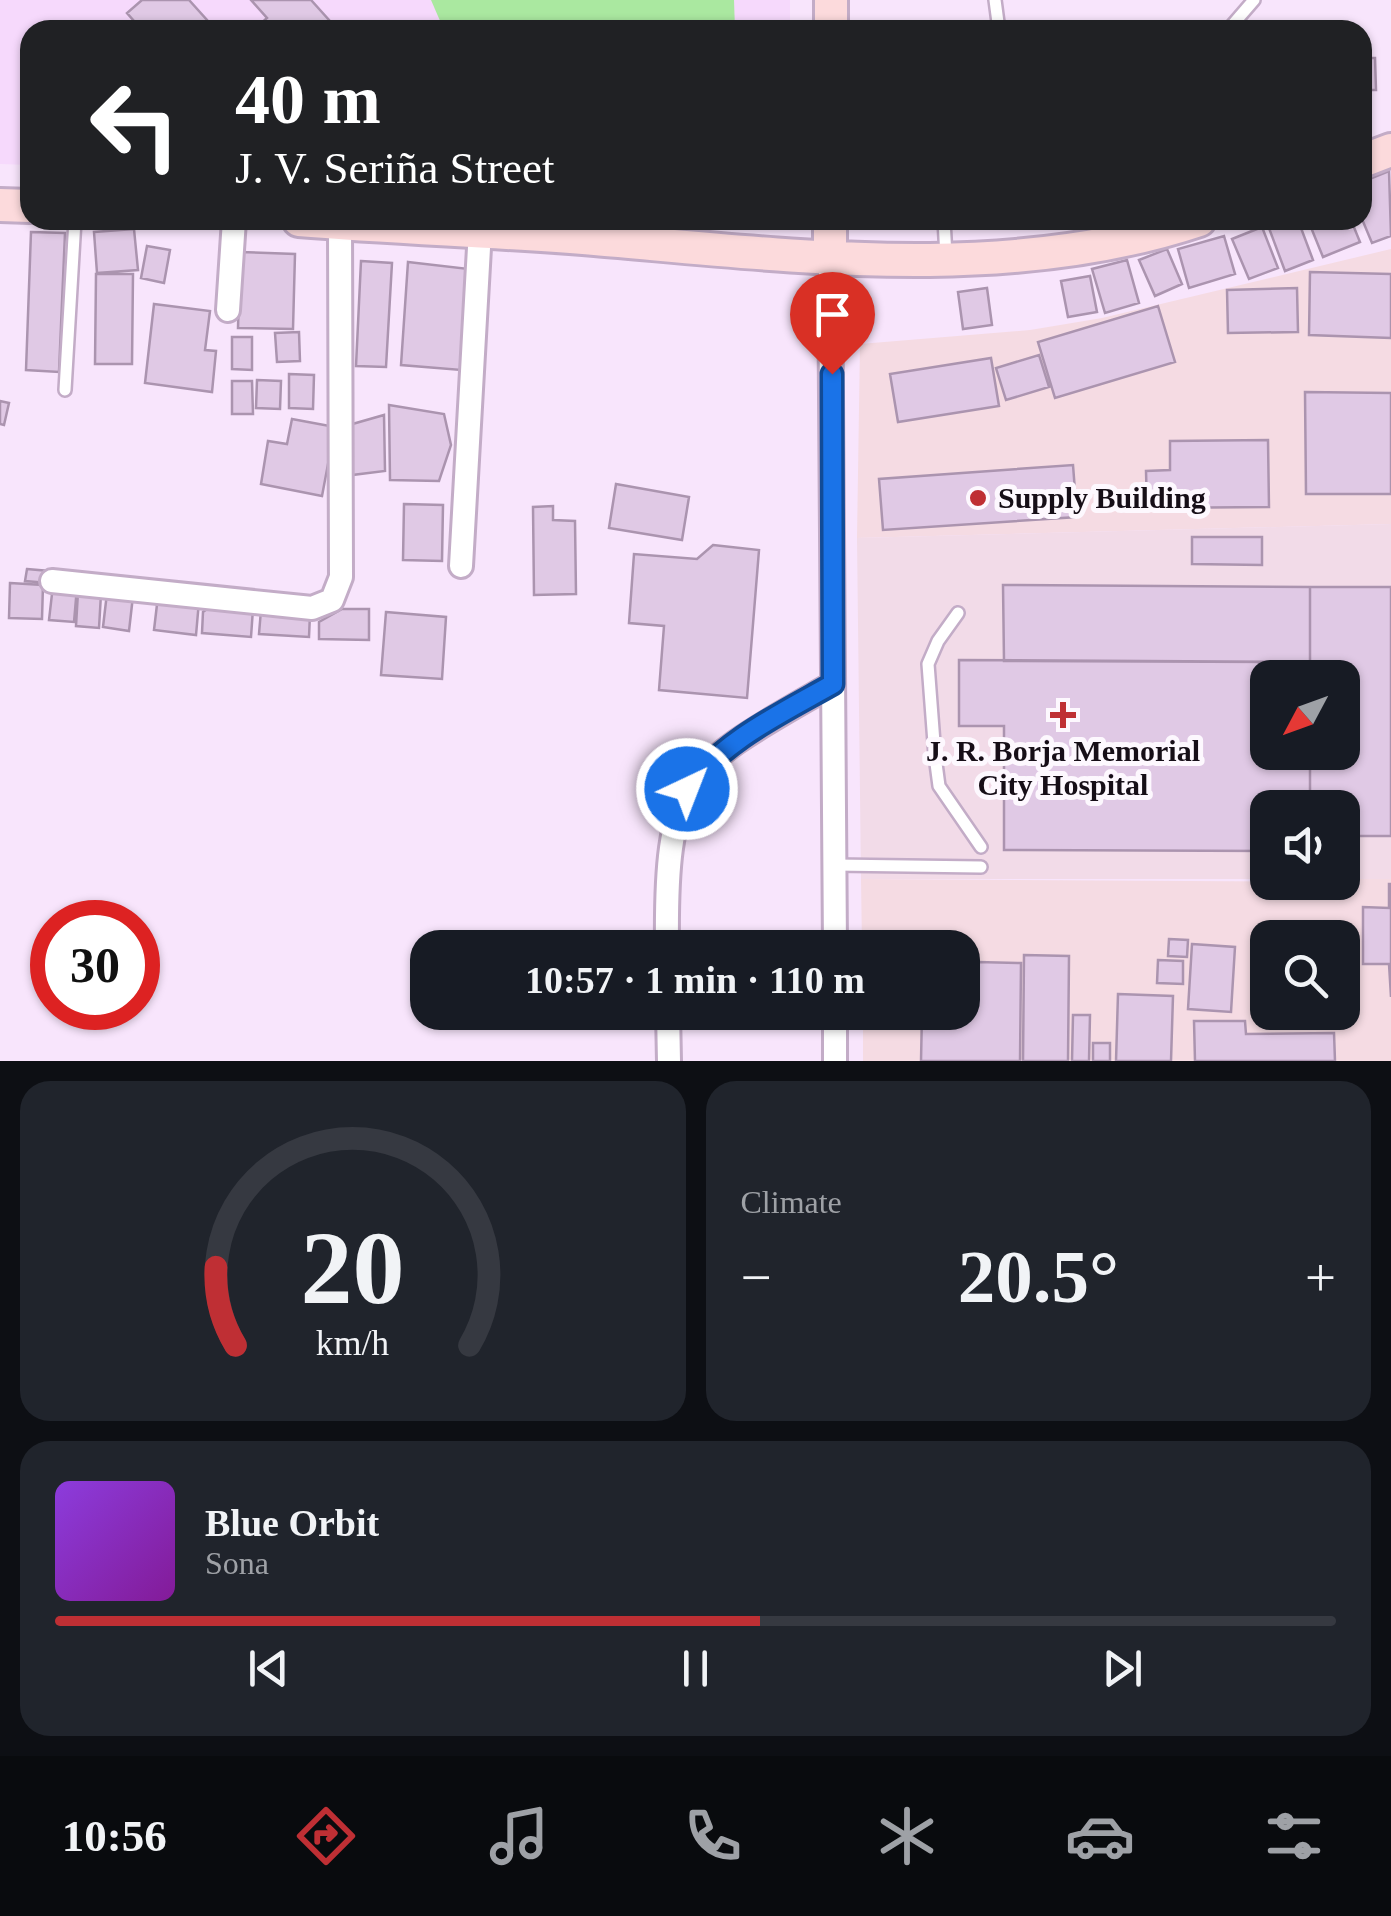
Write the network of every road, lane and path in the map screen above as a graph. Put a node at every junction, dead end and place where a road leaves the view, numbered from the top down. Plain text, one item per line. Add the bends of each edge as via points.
1 (1254, 0) edge
2 (1237, 20) edge
3 (74, 230) edge
4 (233, 230) edge
5 (340, 230) edge
6 (480, 230) joint
7 (830, 230) edge
8 (945, 230) edge
9 (1168, 230) edge
10 (946, 256) junction
11 (830, 259) junction
12 (228, 310) dead end
13 (64, 390) dead end
14 (461, 566) dead end
15 (52, 582) dead end
16 (958, 613) dead end
17 (833, 684) junction
18 (981, 846) dead end
19 (834, 865) junction
20 (981, 867) dead end
21 (667, 930) edge
22 (835, 930) edge
23 (668, 1030) edge
24 (835, 1030) edge
25 (669, 1061) edge
26 (835, 1061) edge

1 - 2 lane
3 - 13 lane
4 - 12 street
5 - 15 street via 341,577 332,600 312,608
6 - 11 main road
6 - 14 street
7 - 11 main road
8 - 10 lane
9 - 10 main road via 1074,250
10 - 11 main road
11 - 17 street
16 - 18 lane via 928,664 934,756 939,786
17 - 19 street
17 - 21 street via 745,734 705,765 687,789 666,865
19 - 20 lane
19 - 22 street
23 - 25 street
24 - 26 street

